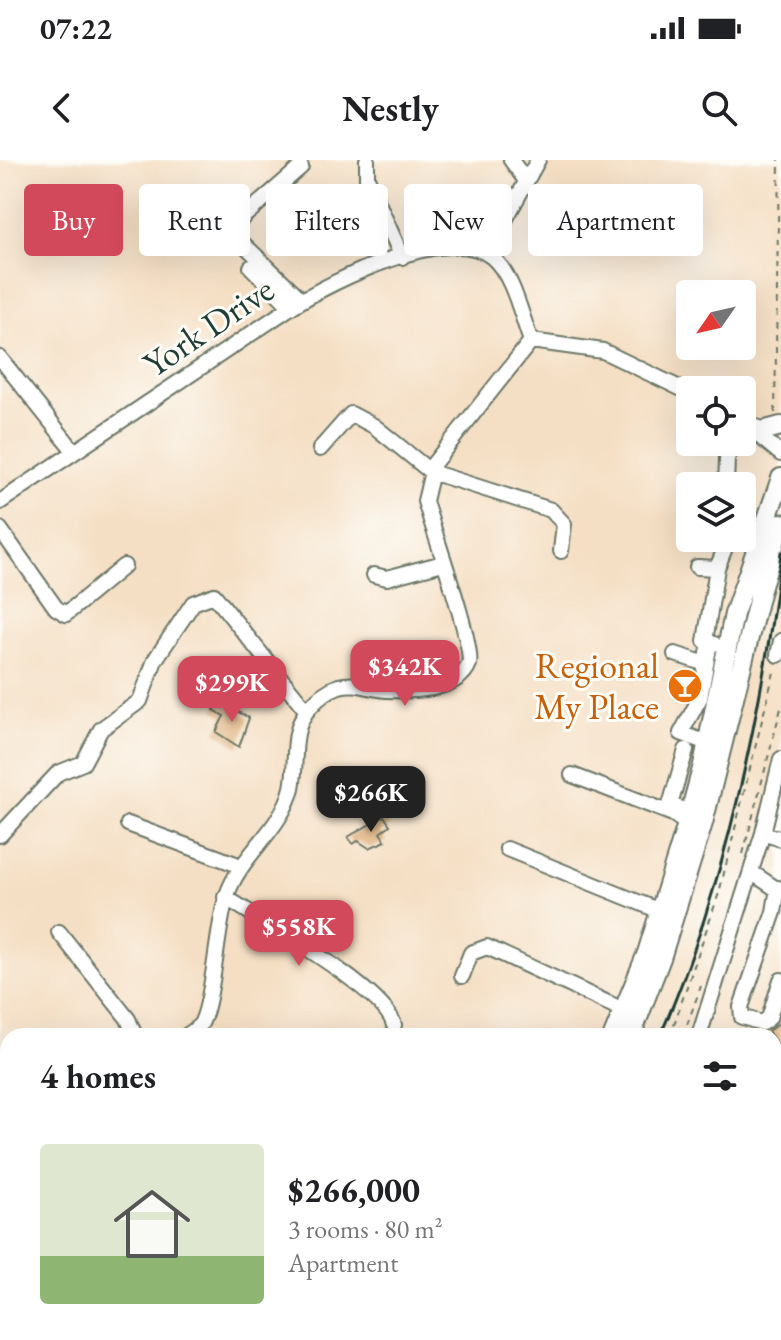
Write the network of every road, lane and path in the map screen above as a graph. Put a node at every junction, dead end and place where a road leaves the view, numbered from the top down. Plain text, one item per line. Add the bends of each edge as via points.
1 (367, 160) edge
2 (511, 160) edge
3 (538, 160) edge
4 (779, 160) edge
5 (301, 167) dead end
6 (526, 181) junction
7 (512, 207) edge
8 (407, 256) edge
9 (490, 256) edge
10 (402, 257) junction
11 (251, 267) dead end
12 (297, 303) junction
13 (531, 341) junction
14 (0, 358) edge
15 (676, 386) edge
16 (779, 423) edge
17 (756, 430) edge
18 (756, 436) edge
19 (320, 449) dead end
20 (74, 451) junction
21 (781, 454) edge
22 (431, 472) junction
23 (781, 478) edge
24 (781, 489) edge
25 (0, 502) edge
26 (781, 523) edge
27 (0, 529) edge
28 (561, 551) dead end
29 (723, 552) edge
30 (443, 563) junction
31 (124, 566) dead end
32 (697, 567) dead end
33 (717, 568) junction
34 (374, 575) dead end
35 (718, 645) junction
36 (780, 648) edge
37 (675, 654) dead end
38 (706, 664) junction
39 (739, 674) junction
40 (781, 708) edge
41 (307, 711) junction
42 (707, 743) junction
43 (686, 750) dead end
44 (781, 759) edge
45 (572, 775) dead end
46 (775, 812) edge
47 (688, 818) junction
48 (128, 824) dead end
49 (763, 833) junction
50 (0, 835) edge
51 (781, 839) edge
52 (507, 849) dead end
53 (241, 866) junction
54 (746, 869) junction
55 (779, 890) edge
56 (225, 897) junction
57 (660, 911) junction
58 (59, 932) dead end
59 (462, 976) dead end
60 (703, 982) dead end
61 (780, 986) edge
62 (625, 1011) junction
63 (394, 1025) dead end
64 (130, 1028) edge
65 (194, 1028) edge
66 (617, 1028) edge
67 (634, 1028) edge
68 (673, 1028) edge
69 (686, 1028) edge
70 (707, 1028) edge

1 - 10 street via 367,178
2 - 6 street
3 - 6 street
4 - 16 path via 773,407
5 - 12 street via 232,233
6 - 7 street
8 - 10 street, York Drive
9 - 13 street via 502,268
10 - 12 street, York Drive via 344,276
11 - 12 street
12 - 20 street, York Drive
13 - 15 street via 603,351
13 - 22 street
14 - 20 street
16 - 17 main road
18 - 21 street
19 - 22 street via 351,414
20 - 25 street, York Drive
22 - 28 street via 551,510 564,524
22 - 30 street via 425,501
23 - 35 main road
24 - 39 main road via 737,630
26 - 39 main road
27 - 31 street via 56,608 66,614
29 - 33 street
30 - 34 street via 387,578
30 - 41 street via 470,652 459,677 420,688 341,685 325,692
32 - 33 street
33 - 35 street via 705,641
35 - 38 street
35 - 42 main road
36 - 68 path via 715,906
37 - 38 street
38 - 42 street via 700,698 681,733
39 - 67 main road via 703,823
40 - 54 path
41 - 50 street via 214,595 198,599 155,660 140,701 101,729 83,763 58,773
41 - 53 street via 296,732 292,787 279,822
42 - 47 main road
43 - 47 street via 670,805
44 - 46 street
45 - 47 street
46 - 49 street
47 - 57 main road
48 - 53 street
49 - 51 street
49 - 54 street
52 - 57 street
53 - 56 street
54 - 55 street
54 - 70 street
55 - 61 street via 742,1017 762,1023 769,1018
56 - 63 street via 363,987 387,1009
56 - 65 street via 203,1019
57 - 62 main road
58 - 64 street
59 - 62 street via 471,953 487,947
60 - 69 path
62 - 66 main road

